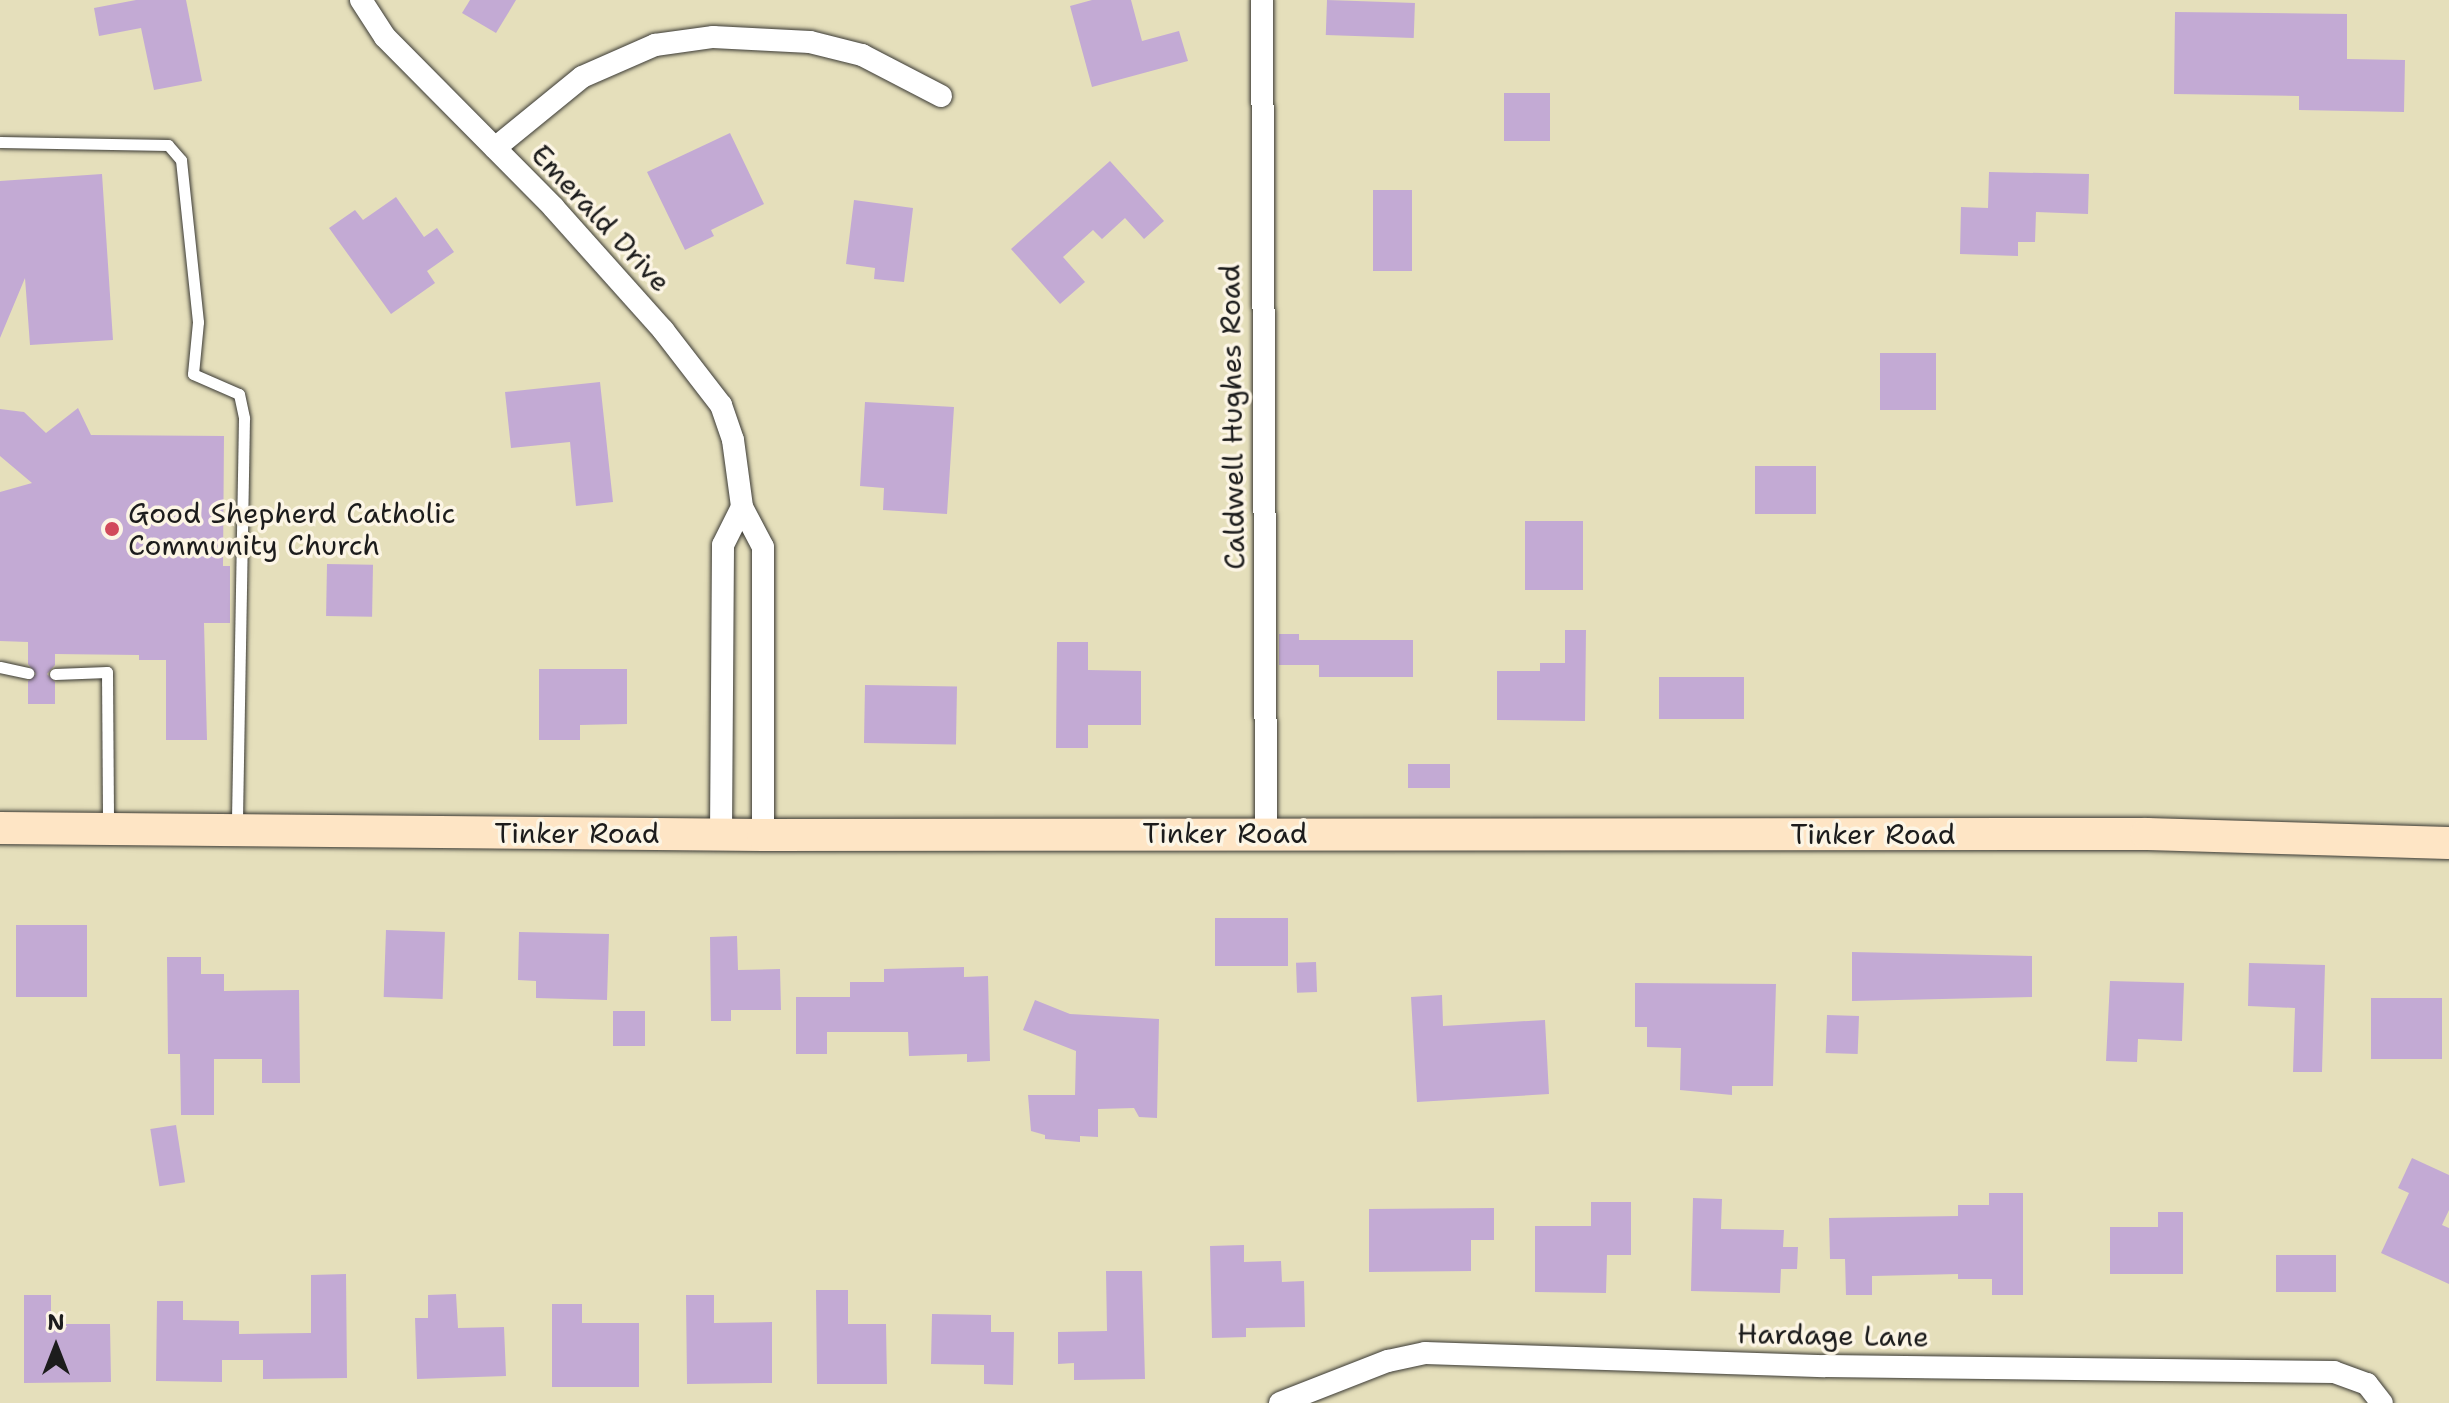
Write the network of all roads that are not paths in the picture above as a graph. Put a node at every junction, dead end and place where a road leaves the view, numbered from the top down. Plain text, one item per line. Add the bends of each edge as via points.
1 (361, 0) edge
2 (1262, 0) edge
3 (941, 96) dead end
4 (0, 142) edge
5 (495, 148) junction
6 (742, 507) junction
7 (0, 667) edge
8 (28, 673) dead end
9 (55, 674) dead end
10 (0, 828) edge
11 (108, 829) junction
12 (237, 830) junction
13 (1266, 833) junction
14 (721, 834) junction
15 (763, 835) junction
16 (2449, 843) edge
17 (1280, 1403) edge
18 (2382, 1403) edge

1 - 5 street, Emerald Drive via 385,37
2 - 13 street, Caldwell Hughes Road
3 - 5 street via 862,55 810,42 713,37 655,45 582,77
4 - 12 lane via 168,145 181,160 198,322 193,374 239,394 244,418
5 - 6 street, Emerald Drive via 654,319 721,405 733,440
6 - 14 street via 723,545
6 - 15 street, Emerald Drive via 763,547
7 - 8 lane
9 - 11 lane via 107,672
10 - 11 main road, Tinker Road
11 - 12 main road, Tinker Road
12 - 14 main road, Tinker Road
13 - 15 main road, Tinker Road
13 - 16 main road, Tinker Road via 2147,834
14 - 15 main road, Tinker Road
17 - 18 street, Hardage Lane via 1388,1361 1425,1353 1825,1366 2334,1372 2367,1384

